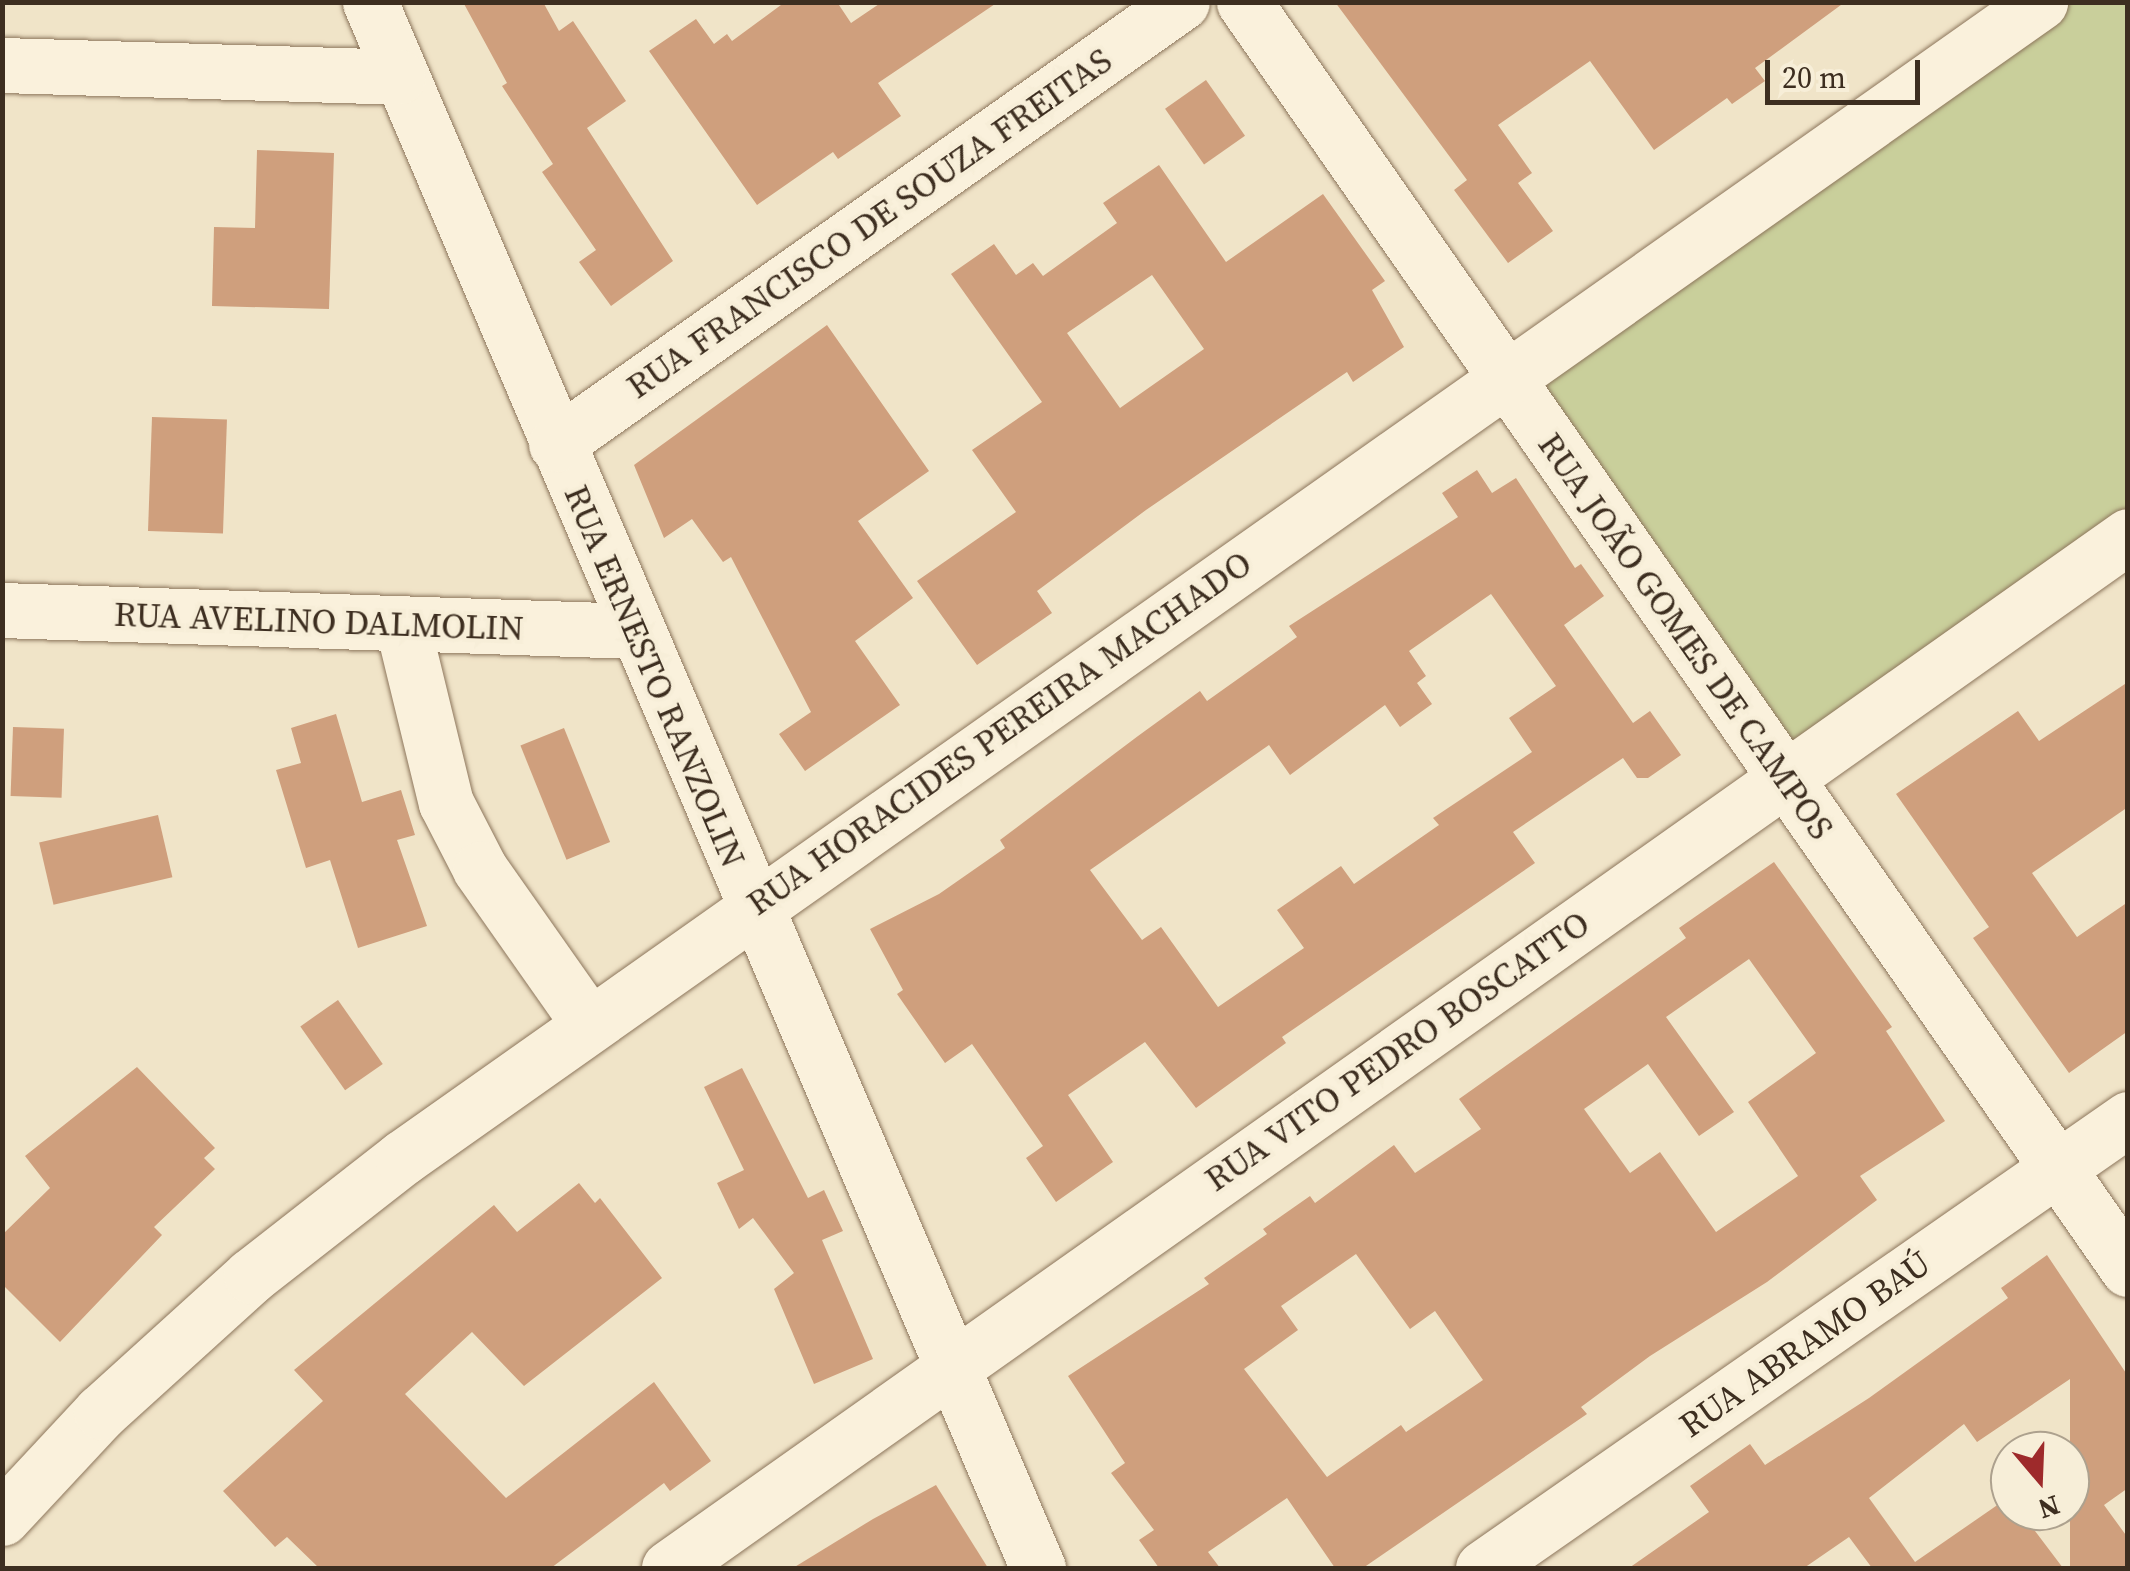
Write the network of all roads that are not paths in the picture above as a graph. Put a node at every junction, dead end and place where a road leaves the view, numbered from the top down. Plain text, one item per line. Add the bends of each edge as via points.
1 (370, 2) edge
2 (1182, 2) edge
3 (1244, 2) edge
4 (2040, 2) edge
5 (2, 65) edge
6 (398, 76) junction
7 (1506, 377) junction
8 (556, 444) junction
9 (2128, 536) edge
10 (2, 610) edge
11 (402, 623) junction
12 (636, 631) junction
13 (1784, 777) junction
14 (754, 906) junction
15 (589, 1024) junction
16 (2128, 1119) edge
17 (2057, 1168) junction
18 (2128, 1269) edge
19 (951, 1367) junction
20 (2, 1518) edge
21 (669, 1568) edge
22 (1038, 1568) edge
23 (1484, 1568) edge

1 - 6 street, RUA ERNESTO RANZOLIN
2 - 8 street, RUA FRANCISCO DE SOUZA FREITAS
3 - 7 street, RUA JOÃO GOMES DE CAMPOS
4 - 7 street, RUA HORACIDES PEREIRA MACHADO
5 - 6 street
6 - 8 street, RUA ERNESTO RANZOLIN
7 - 13 street, RUA JOÃO GOMES DE CAMPOS
7 - 14 street, RUA HORACIDES PEREIRA MACHADO
8 - 12 street, RUA ERNESTO RANZOLIN
9 - 13 street, RUA VITO PEDRO BOSCATTO
10 - 11 street, RUA AVELINO DALMOLIN
11 - 12 street, RUA AVELINO DALMOLIN
11 - 15 street via 446,803 480,869
12 - 14 street, RUA ERNESTO RANZOLIN
13 - 17 street, RUA JOÃO GOMES DE CAMPOS
13 - 19 street, RUA VITO PEDRO BOSCATTO
14 - 15 street, RUA HORACIDES PEREIRA MACHADO
14 - 19 street, RUA ERNESTO RANZOLIN
15 - 20 street, RUA HORACIDES PEREIRA MACHADO via 251,1276 101,1412
16 - 17 street, RUA ABRAMO BAÚ
17 - 18 street, RUA JOÃO GOMES DE CAMPOS
17 - 23 street, RUA ABRAMO BAÚ
19 - 21 street, RUA VITO PEDRO BOSCATTO
19 - 22 street, RUA ERNESTO RANZOLIN

